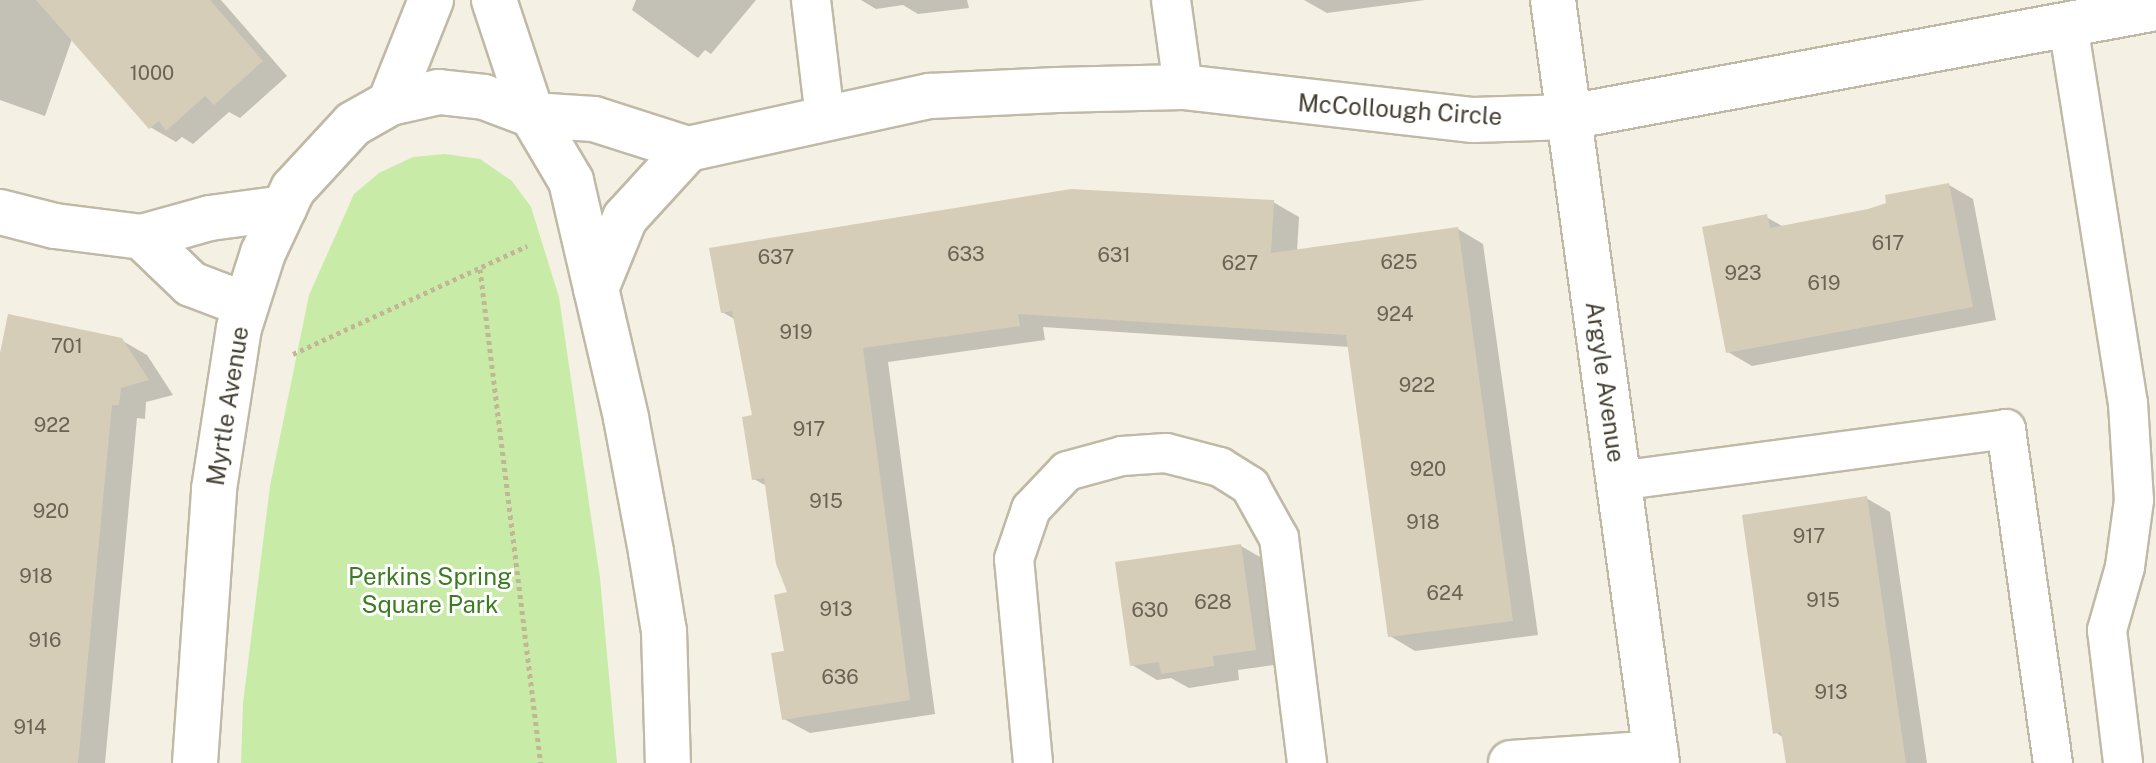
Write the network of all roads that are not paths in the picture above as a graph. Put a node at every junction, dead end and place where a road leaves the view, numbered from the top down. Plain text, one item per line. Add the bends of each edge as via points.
1 (431, 0) edge
2 (494, 0) edge
3 (811, 0) edge
4 (1171, 0) edge
5 (1553, 0) edge
6 (2156, 8) edge
7 (2068, 25) junction
8 (1183, 87) junction
9 (390, 103) junction
10 (532, 115) junction
11 (1569, 117) junction
12 (825, 118) junction
13 (688, 149) junction
14 (284, 208) junction
15 (0, 212) edge
16 (142, 237) junction
17 (596, 289) junction
18 (246, 305) junction
19 (1618, 481) junction
20 (1656, 758) edge
21 (195, 763) edge
22 (668, 763) edge
23 (1033, 763) edge
24 (1307, 763) edge
25 (1511, 763) edge
26 (2053, 763) edge
27 (2123, 763) edge

1 - 9 street
2 - 10 street
3 - 12 lane
4 - 8 lane
5 - 11 street, Argyle Avenue
6 - 7 street, McCollough Circle
7 - 11 street, McCollough Circle
7 - 27 lane via 2128,403 2134,500 2125,567 2107,630
8 - 11 street, McCollough Circle via 1473,120
8 - 12 street, McCollough Circle via 930,96
9 - 10 street, Myrtle Avenue via 439,92 484,97
9 - 14 street, Myrtle Avenue via 353,124 318,157
10 - 13 street via 594,119
10 - 17 street via 571,181
11 - 19 street, Argyle Avenue
12 - 13 street, McCollough Circle
13 - 17 street via 625,218
14 - 16 street via 210,218
14 - 18 street, Myrtle Avenue
15 - 16 street via 55,226
16 - 18 street via 191,284
17 - 22 street via 626,418 664,631
18 - 21 street, Myrtle Avenue via 214,489
19 - 20 street, Argyle Avenue
19 - 26 lane via 2006,429
20 - 25 street
23 - 24 lane via 1014,559 1031,509 1067,471 1122,456 1166,453 1220,467 1250,486 1279,538

